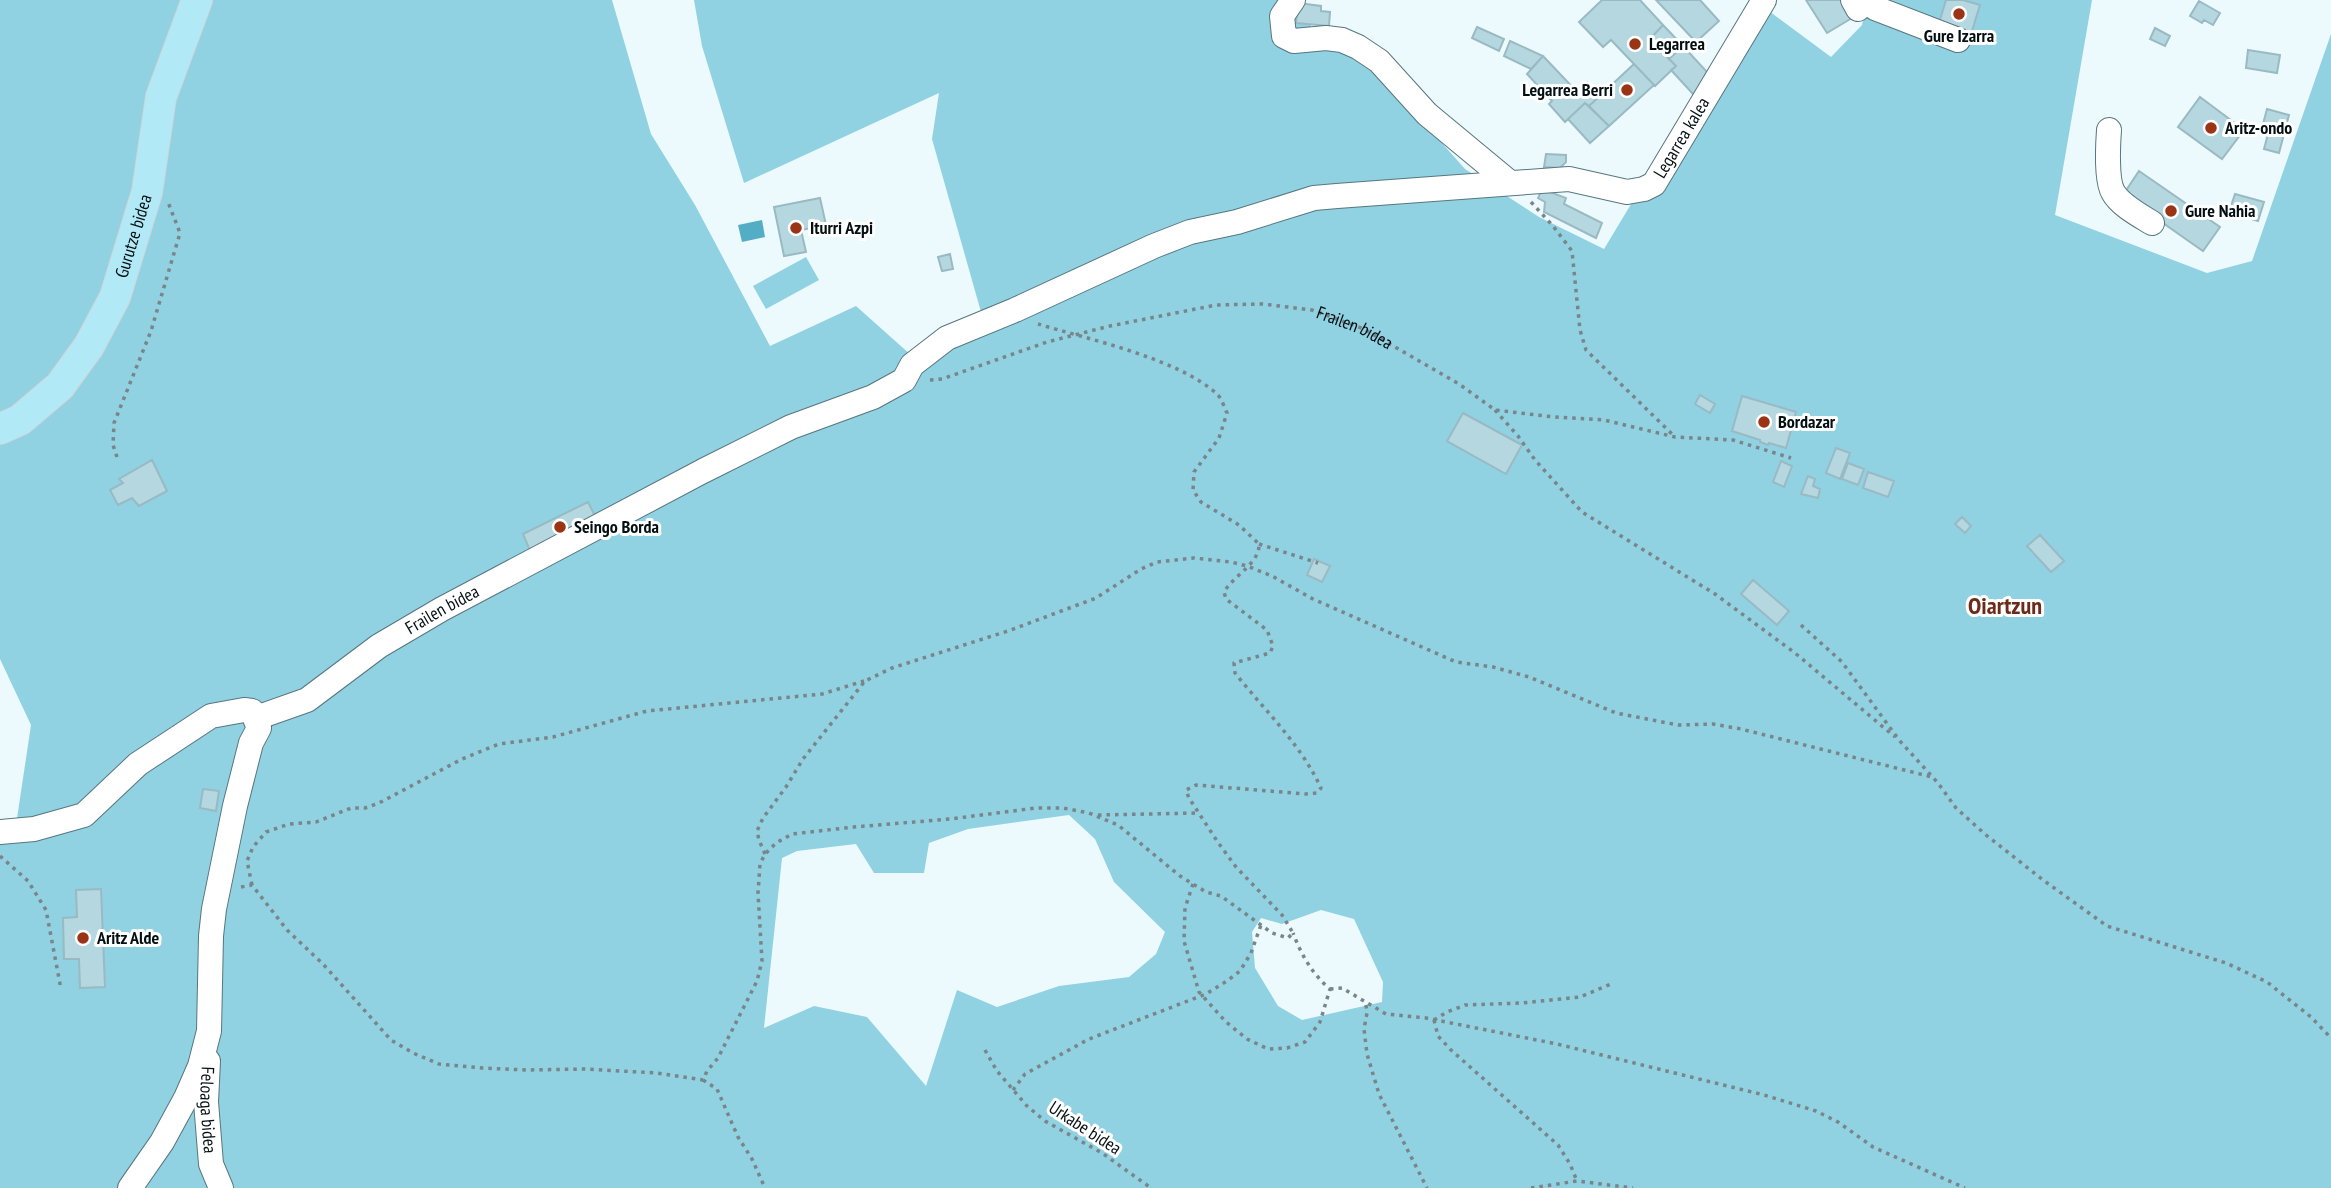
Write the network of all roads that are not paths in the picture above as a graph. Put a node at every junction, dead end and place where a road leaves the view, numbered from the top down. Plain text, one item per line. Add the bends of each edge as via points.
1 (197, 0) edge
2 (1293, 0) edge
3 (1764, 0) edge
4 (1862, 6) edge
5 (1958, 40) dead end
6 (2109, 130) dead end
7 (1508, 182) junction
8 (2152, 223) dead end
9 (1015, 310) joint
10 (0, 429) edge
11 (256, 718) junction
12 (0, 832) edge
13 (209, 1031) junction
14 (130, 1188) edge
15 (221, 1188) edge

1 - 10 main road, Gurutze bidea via 161,97 147,192 115,297 89,346 60,386 20,420
2 - 7 street via 1282,16 1284,36 1294,41 1342,40 1358,47 1379,61 1427,114
3 - 7 street, Legarrea kalea via 1654,184 1627,192 1569,179
4 - 5 street
6 - 8 street via 2112,191
7 - 9 street, Legarrea kalea via 1314,198 1190,232
9 - 11 street, Frailen bidea via 947,338 912,365 904,380 873,397 790,427 703,471 442,608 379,646 307,700
11 - 12 street, Frailen bidea via 252,711 244,710 212,716 138,764 84,816
11 - 13 street via 258,728 234,806 217,895 211,936
13 - 14 street via 186,1098
13 - 15 street, Feloaga bidea via 206,1102 211,1164

